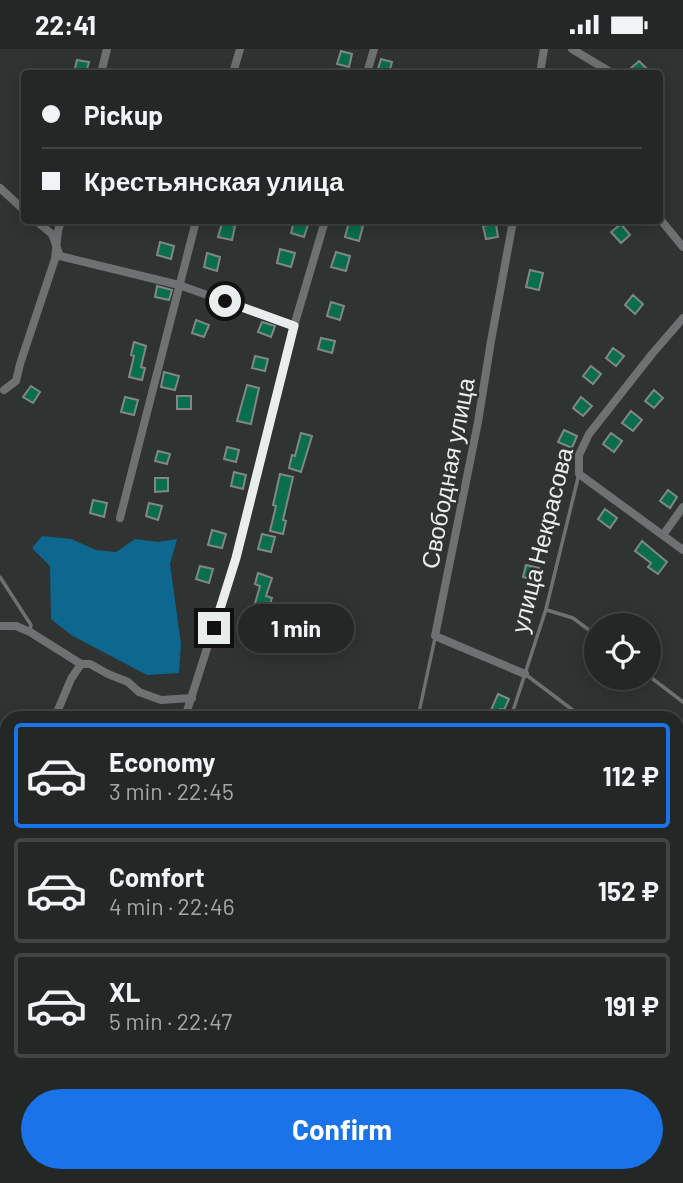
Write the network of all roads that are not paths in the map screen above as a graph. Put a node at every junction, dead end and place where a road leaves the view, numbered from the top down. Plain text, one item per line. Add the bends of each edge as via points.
1 (107, 49) edge
2 (240, 49) edge
3 (374, 49) edge
4 (544, 49) edge
5 (572, 49) edge
6 (102, 70) edge
7 (234, 70) edge
8 (368, 70) edge
9 (540, 70) edge
10 (607, 70) edge
11 (0, 188) edge
12 (21, 207) edge
13 (663, 223) edge
14 (40, 224) edge
15 (60, 224) edge
16 (195, 224) edge
17 (324, 224) edge
18 (512, 224) edge
19 (56, 245) junction
20 (683, 247) edge
21 (179, 285) junction
22 (683, 318) edge
23 (294, 326) junction
24 (4, 390) dead end
25 (579, 474) junction
26 (683, 507) edge
27 (120, 518) dead end
28 (663, 535) junction
29 (683, 550) edge
30 (0, 577) edge
31 (546, 609) junction
32 (0, 626) edge
33 (584, 626) edge
34 (30, 632) junction
35 (435, 636) junction
36 (80, 664) junction
37 (525, 674) junction
38 (661, 685) edge
39 (191, 698) junction
40 (683, 702) edge
41 (58, 711) edge
42 (187, 711) edge
43 (419, 711) edge
44 (513, 711) edge
45 (574, 711) edge

1 - 6 street
2 - 7 street
3 - 8 street
4 - 9 street
5 - 10 street
11 - 12 street
13 - 20 street
14 - 19 street via 52,234
15 - 19 street
16 - 21 street
17 - 23 street
18 - 35 street, Свободная улица
19 - 21 street via 60,256
19 - 24 street via 16,381
21 - 23 street
21 - 27 street
22 - 25 street, улица Некрасова via 589,434 579,456
23 - 39 street via 236,558
25 - 28 street
25 - 31 lane, улица Некрасова
26 - 28 street
28 - 29 street
30 - 34 lane via 31,625
31 - 33 lane
31 - 37 lane, улица Некрасова
32 - 34 street
34 - 36 street
35 - 37 street
35 - 43 lane
36 - 39 street via 90,664 160,700
36 - 41 street
37 - 44 lane, улица Некрасова
37 - 45 lane
38 - 40 lane
39 - 42 street

